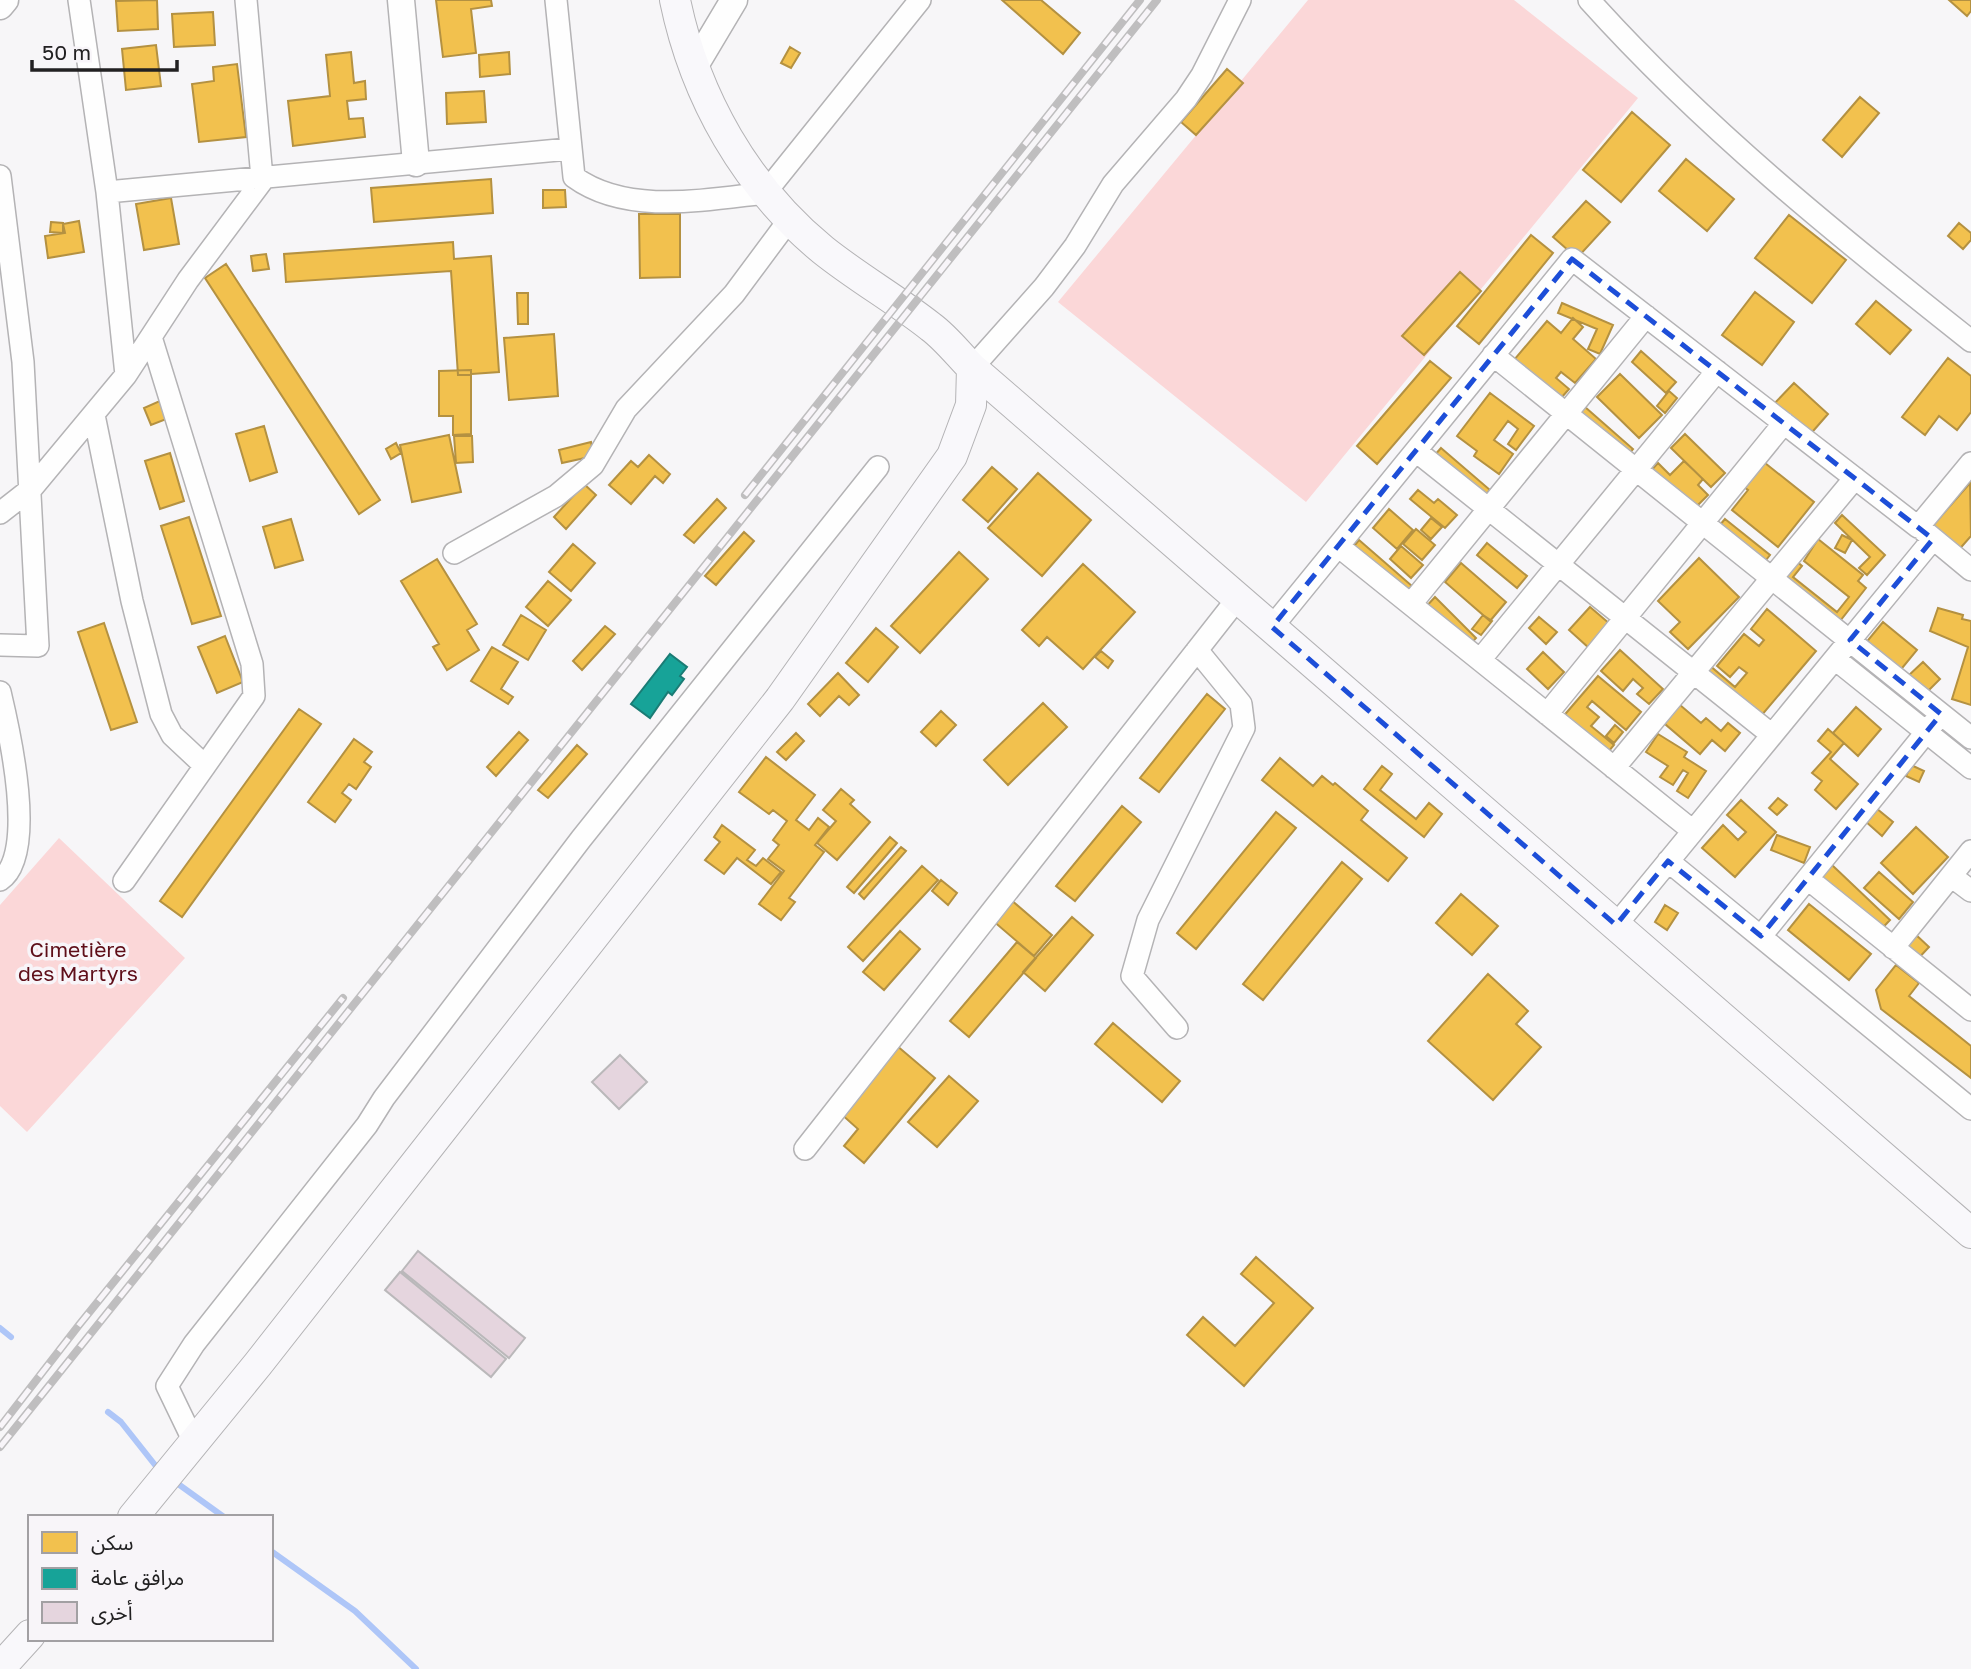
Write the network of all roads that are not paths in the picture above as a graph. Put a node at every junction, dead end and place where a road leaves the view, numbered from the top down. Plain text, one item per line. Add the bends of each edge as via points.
1 (5, 0) edge
2 (79, 0) edge
3 (246, 0) edge
4 (401, 0) edge
5 (556, 0) edge
6 (675, 0) edge
7 (734, 0) edge
8 (920, 0) edge
9 (1240, 0) edge
10 (1589, 0) edge
11 (0, 6) edge
12 (694, 67) junction
13 (569, 149) junction
14 (416, 163) junction
15 (0, 176) edge
16 (264, 177) junction
17 (107, 192) junction
18 (765, 193) junction
19 (789, 220) junction
20 (1646, 316) junction
21 (151, 337) junction
22 (1971, 341) edge
23 (1493, 355) junction
24 (972, 368) junction
25 (1717, 371) junction
26 (126, 375) junction
27 (1566, 414) junction
28 (94, 415) junction
29 (1784, 423) junction
30 (1416, 451) junction
31 (1971, 463) edge
32 (878, 467) dead end
33 (1636, 470) junction
34 (1856, 478) junction
35 (32, 488) junction
36 (1489, 509) junction
37 (0, 513) edge
38 (1703, 523) junction
39 (1926, 533) junction
40 (1338, 546) junction
41 (454, 553) dead end
42 (1558, 565) junction
43 (1971, 569) edge
44 (1772, 579) junction
45 (1238, 598) junction
46 (1411, 604) junction
47 (1625, 618) junction
48 (1272, 627) junction
49 (1850, 640) junction
50 (0, 645) edge
51 (1197, 650) junction
52 (1835, 659) junction
53 (1480, 660) junction
54 (1694, 673) junction
55 (0, 692) edge
56 (1547, 714) junction
57 (1941, 714) junction
58 (1927, 732) junction
59 (1772, 735) junction
60 (1971, 738) edge
61 (205, 766) junction
62 (1614, 768) junction
63 (1971, 768) edge
64 (1693, 831) junction
65 (1971, 851) edge
66 (1668, 861) junction
67 (1951, 876) junction
68 (0, 880) edge
69 (1808, 880) junction
70 (124, 881) dead end
71 (1971, 891) edge
72 (1616, 925) junction
73 (1761, 936) junction
74 (1893, 948) junction
75 (1971, 1010) edge
76 (1177, 1028) dead end
77 (1971, 1108) edge
78 (805, 1149) dead end
79 (1971, 1233) edge
80 (194, 1442) junction
81 (135, 1515) edge
82 (28, 1636) edge
83 (0, 1668) edge

1 - 11 street
2 - 17 street
3 - 16 street
4 - 14 street
5 - 13 street
6 - 12 main road via 685,50
7 - 12 street
8 - 18 street
9 - 24 street via 1186,99 1113,184 1044,287
10 - 22 street via 1640,57 1830,229
12 - 18 main road via 734,151
13 - 14 street
13 - 18 street via 574,177 594,192 639,201
14 - 16 street
15 - 35 street via 23,362
16 - 17 street
16 - 21 street
17 - 26 street
18 - 19 main road
19 - 24 main road via 934,328
19 - 41 street via 734,294 626,409 593,465 556,496
20 - 23 street via 1573,259
20 - 25 street
20 - 27 street
21 - 26 street
21 - 61 street via 253,674 254,696
23 - 27 street
23 - 30 street
24 - 45 main road
24 - 80 main road via 971,405 952,456 780,699
25 - 29 street
25 - 33 street
26 - 28 street
27 - 33 street
27 - 36 street
28 - 35 street
28 - 61 street via 132,601 161,714 172,735
29 - 34 street
29 - 38 street
30 - 36 street
30 - 40 street
31 - 39 street
32 - 80 street via 582,839 367,1125 194,1344 167,1387
33 - 38 street
33 - 42 street
34 - 39 street
34 - 44 street
35 - 37 street
35 - 50 street via 38,646
36 - 42 street
36 - 46 street
38 - 44 street
38 - 47 street
39 - 43 street
39 - 49 street
40 - 46 street
40 - 48 street
42 - 47 street
42 - 53 street
44 - 49 street
44 - 54 street
45 - 48 main road
45 - 51 street
46 - 53 street
47 - 54 street
47 - 56 street
48 - 72 main road
49 - 52 street
49 - 57 street
51 - 76 street via 1241,704 1244,728 1148,920 1132,976
51 - 78 street
52 - 58 street
52 - 59 street
53 - 56 street
54 - 59 street
54 - 62 street
55 - 68 street via 13,749 18,817 16,854 10,872
56 - 62 street
57 - 58 street
57 - 60 street
58 - 63 street
58 - 69 street
59 - 64 street
61 - 70 street
62 - 64 street
64 - 66 street
65 - 67 street
66 - 72 street
66 - 73 street
67 - 71 street
67 - 74 street
69 - 73 street
69 - 74 street
72 - 79 main road
73 - 77 street
74 - 75 street
80 - 81 main road
82 - 83 main road

